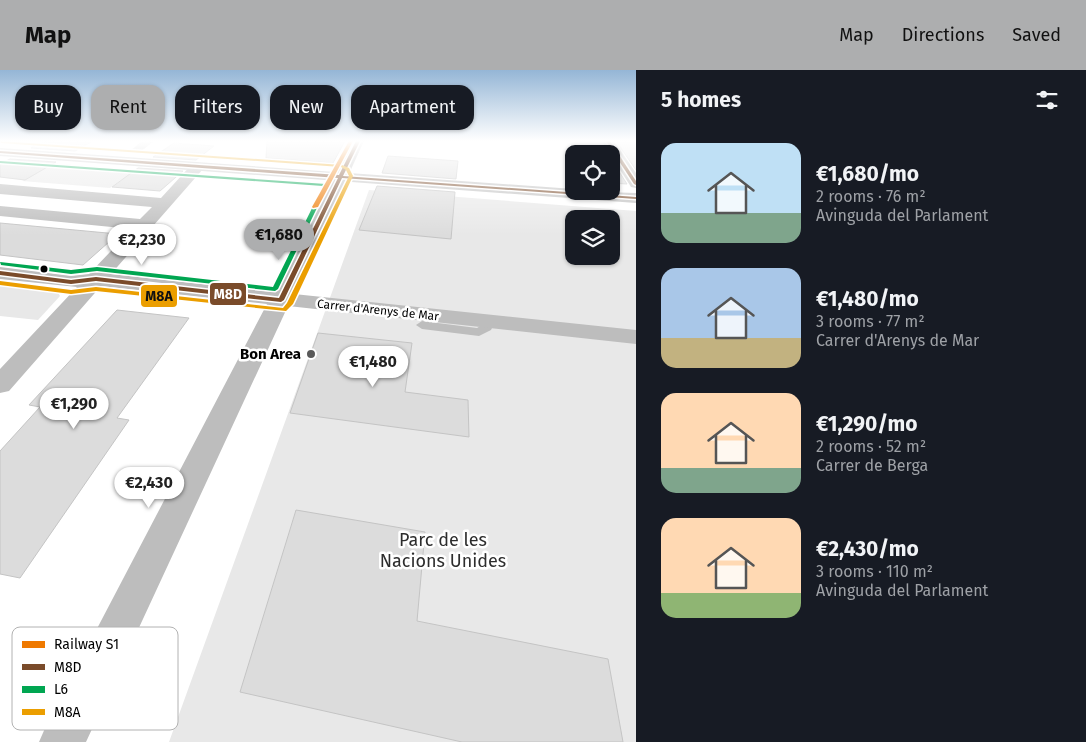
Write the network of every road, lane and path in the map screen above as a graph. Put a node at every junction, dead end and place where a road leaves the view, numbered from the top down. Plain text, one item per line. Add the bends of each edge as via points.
1 (192, 172) edge
2 (330, 172) edge
3 (333, 172) edge
4 (628, 172) edge
5 (343, 173) junction
6 (636, 184) edge
7 (565, 185) edge
8 (0, 189) edge
9 (620, 189) edge
10 (636, 190) edge
11 (636, 198) edge
12 (131, 200) junction
13 (165, 203) junction
14 (0, 210) edge
15 (105, 220) junction
16 (146, 224) junction
17 (0, 273) edge
18 (96, 279) junction
19 (281, 300) junction
20 (490, 322) junction
21 (422, 325) dead end
22 (636, 338) edge
23 (0, 384) edge
24 (118, 627) edge
25 (68, 730) edge
26 (62, 742) edge

1 - 13 street
2 - 5 main road
3 - 5 main road
4 - 6 street
5 - 7 main road
5 - 11 main road
5 - 19 street
8 - 12 street
9 - 10 main road
12 - 13 street
12 - 15 street via 135,205 130,211
13 - 16 street
14 - 15 street
15 - 16 street
16 - 18 street
17 - 18 street, Carrer d'Arenys de Mar via 71,282
18 - 19 street, Carrer d'Arenys de Mar
18 - 23 street
19 - 20 street, Carrer d'Arenys de Mar
19 - 24 street
20 - 21 lane via 479,332
20 - 22 street, Carrer d'Arenys de Mar
25 - 26 street

